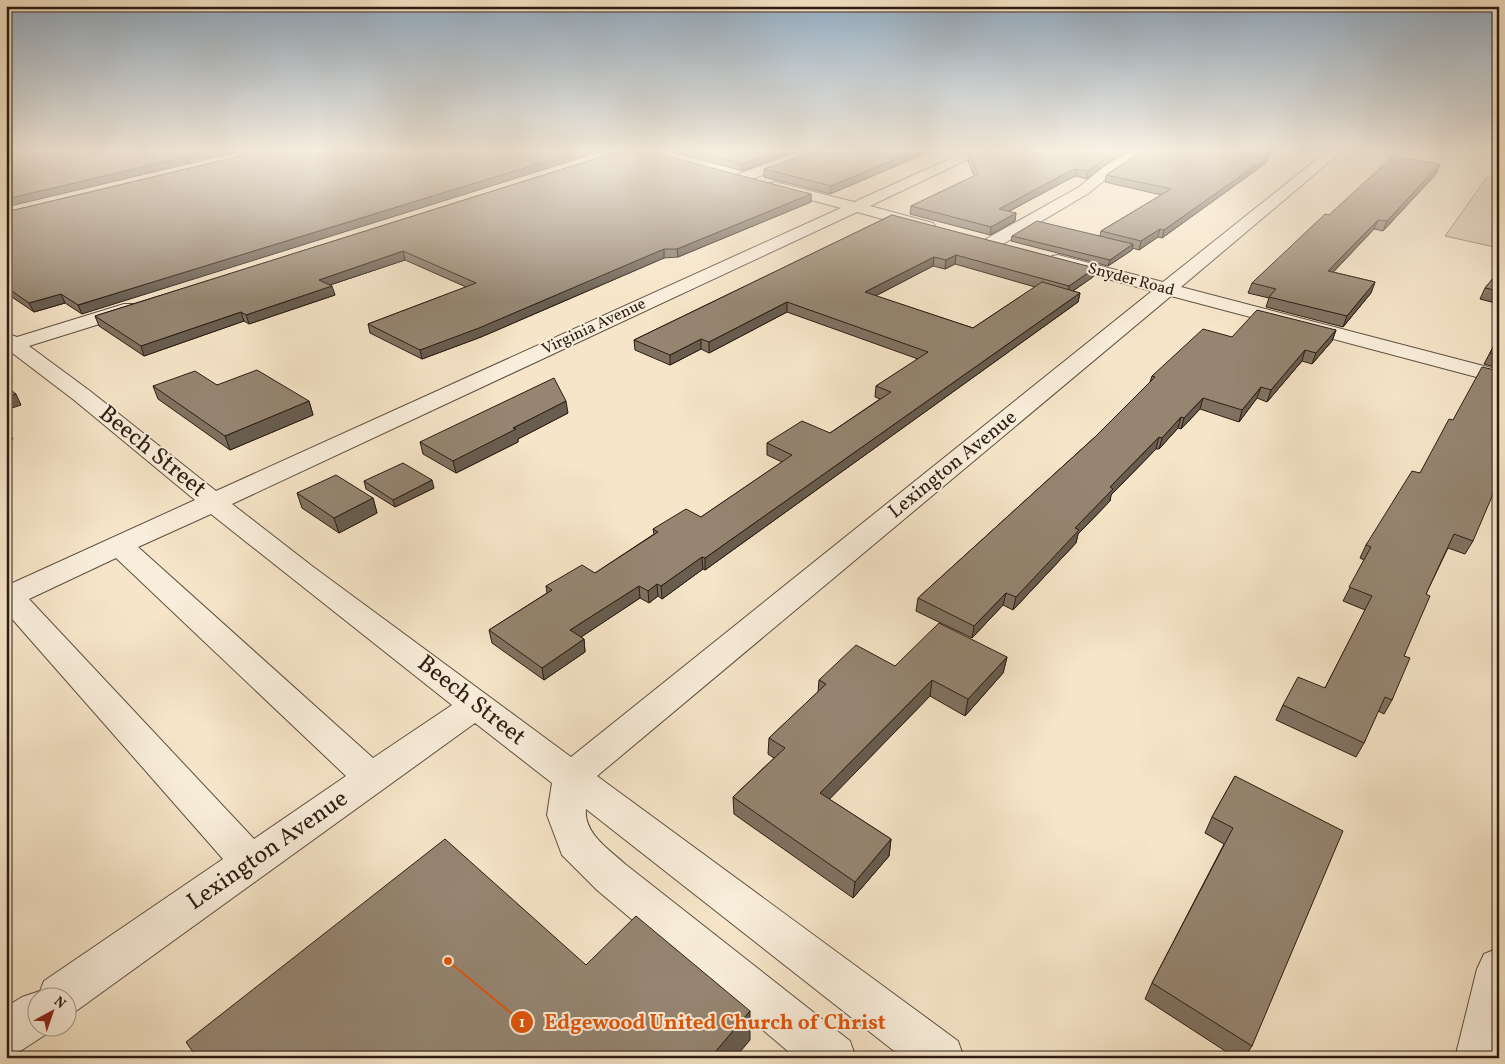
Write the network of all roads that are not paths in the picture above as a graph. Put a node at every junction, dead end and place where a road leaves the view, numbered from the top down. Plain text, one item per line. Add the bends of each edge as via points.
1 (835, 202) edge
2 (868, 202) edge
3 (1064, 202) edge
4 (1274, 202) edge
5 (856, 207) junction
6 (940, 229) edge
7 (975, 238) edge
8 (992, 243) junction
9 (1018, 250) edge
10 (1043, 256) edge
11 (1167, 290) junction
12 (147, 303) edge
13 (9, 343) edge
14 (1499, 377) edge
15 (212, 501) junction
16 (118, 544) junction
17 (476, 705) junction
18 (571, 777) junction
19 (371, 778) junction
20 (251, 862) junction
21 (1499, 969) edge
22 (74, 986) edge
23 (28, 1020) edge
24 (6, 1034) edge
25 (833, 1058) edge
26 (940, 1058) edge
27 (1478, 1058) edge

1 - 5 street
2 - 5 street, Virginia Avenue
3 - 8 street
4 - 11 street, Lexington Avenue
5 - 6 street
5 - 15 street, Virginia Avenue
7 - 8 street
8 - 9 street
10 - 11 street, Snyder Road
11 - 14 street, Snyder Road
11 - 18 street, Lexington Avenue
12 - 13 street
13 - 15 street, Beech Street via 142,442
15 - 16 street, Virginia Avenue
15 - 17 street, Beech Street
16 - 19 street
16 - 20 street, Virginia Avenue via 9,596
17 - 18 street, Beech Street
17 - 19 street, Lexington Avenue
18 - 25 street via 566,815 576,842 610,877
18 - 26 street, Beech Street
19 - 20 street, Lexington Avenue
20 - 22 street, Lexington Avenue
21 - 27 street
23 - 24 street

